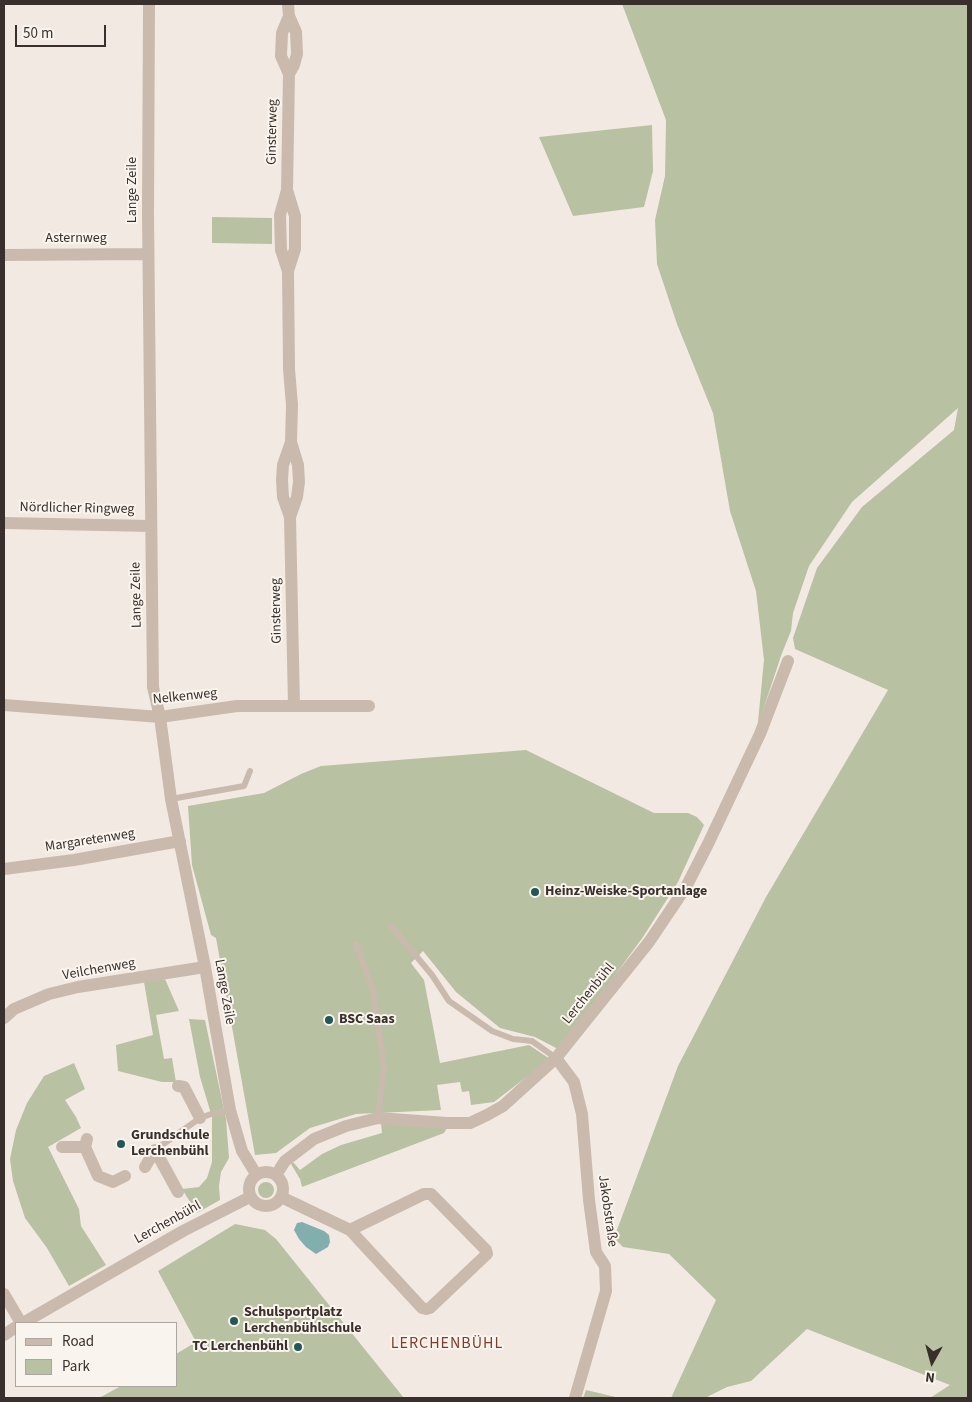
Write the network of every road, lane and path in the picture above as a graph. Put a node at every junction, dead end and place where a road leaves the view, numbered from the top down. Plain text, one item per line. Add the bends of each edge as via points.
1 (149, 4) edge
2 (288, 10) edge
3 (4, 254) edge
4 (148, 254) junction
5 (4, 523) edge
6 (151, 526) junction
7 (788, 661) dead end
8 (4, 705) edge
9 (294, 706) junction
10 (369, 706) dead end
11 (160, 717) junction
12 (250, 771) dead end
13 (171, 799) junction
14 (180, 840) junction
15 (4, 869) edge
16 (392, 926) dead end
17 (356, 944) dead end
18 (205, 967) junction
19 (4, 1018) edge
20 (556, 1058) junction
21 (178, 1086) dead end
22 (230, 1110) junction
23 (200, 1118) junction
24 (378, 1118) junction
25 (62, 1147) dead end
26 (155, 1150) junction
27 (145, 1167) dead end
28 (256, 1174) junction
29 (276, 1175) junction
30 (124, 1176) dead end
31 (178, 1192) dead end
32 (250, 1197) junction
33 (281, 1197) junction
34 (350, 1230) junction
35 (4, 1294) edge
36 (21, 1322) edge
37 (24, 1322) edge
38 (15, 1328) edge
39 (4, 1335) edge
40 (575, 1398) edge

1 - 4 street, Lange Zeile
2 - 9 street, Ginsterweg via 296,32 297,54 289,74 287,190 295,216 295,249 288,271 291,442 282,480 283,498 290,516
3 - 4 street, Asternweg
4 - 6 street, Lange Zeile
5 - 6 street, Nördlicher Ringweg
6 - 11 street, Lange Zeile via 153,687
7 - 20 street, Lerchenbühl via 760,734 686,887 649,942
8 - 11 street, Nelkenweg
9 - 10 street, Nelkenweg
9 - 11 street, Nelkenweg via 237,706
11 - 13 street, Lange Zeile
12 - 13 lane via 244,786
13 - 14 street, Lange Zeile
14 - 15 street, Margaretenweg via 74,860
14 - 18 street, Lange Zeile
16 - 20 lane via 449,1001 492,1031 513,1039 532,1041
17 - 24 lane via 373,990 383,1058
18 - 19 street, Veilchenweg via 49,994 14,1009
18 - 22 street, Lange Zeile
20 - 24 street, Lerchenbühl via 503,1106 470,1123
20 - 40 street, Jakobstraße via 574,1082 582,1114 588,1200 596,1252 605,1266 606,1292
21 - 23 street via 184,1087
22 - 23 lane
22 - 28 street, Lange Zeile via 242,1151
23 - 26 lane
24 - 29 street, Lerchenbühl via 314,1139 285,1161
25 - 30 street via 86,1143 98,1176 114,1182
26 - 27 street
26 - 31 street
28 - 29 street via 267,1171
28 - 32 street via 249,1184
29 - 33 street via 283,1185
32 - 33 street via 264,1206 277,1202
32 - 37 street, Lerchenbühl via 183,1231
33 - 34 street
34 - 34 street via 426,1309 487,1254 431,1194 424,1194
35 - 36 street
38 - 39 street

